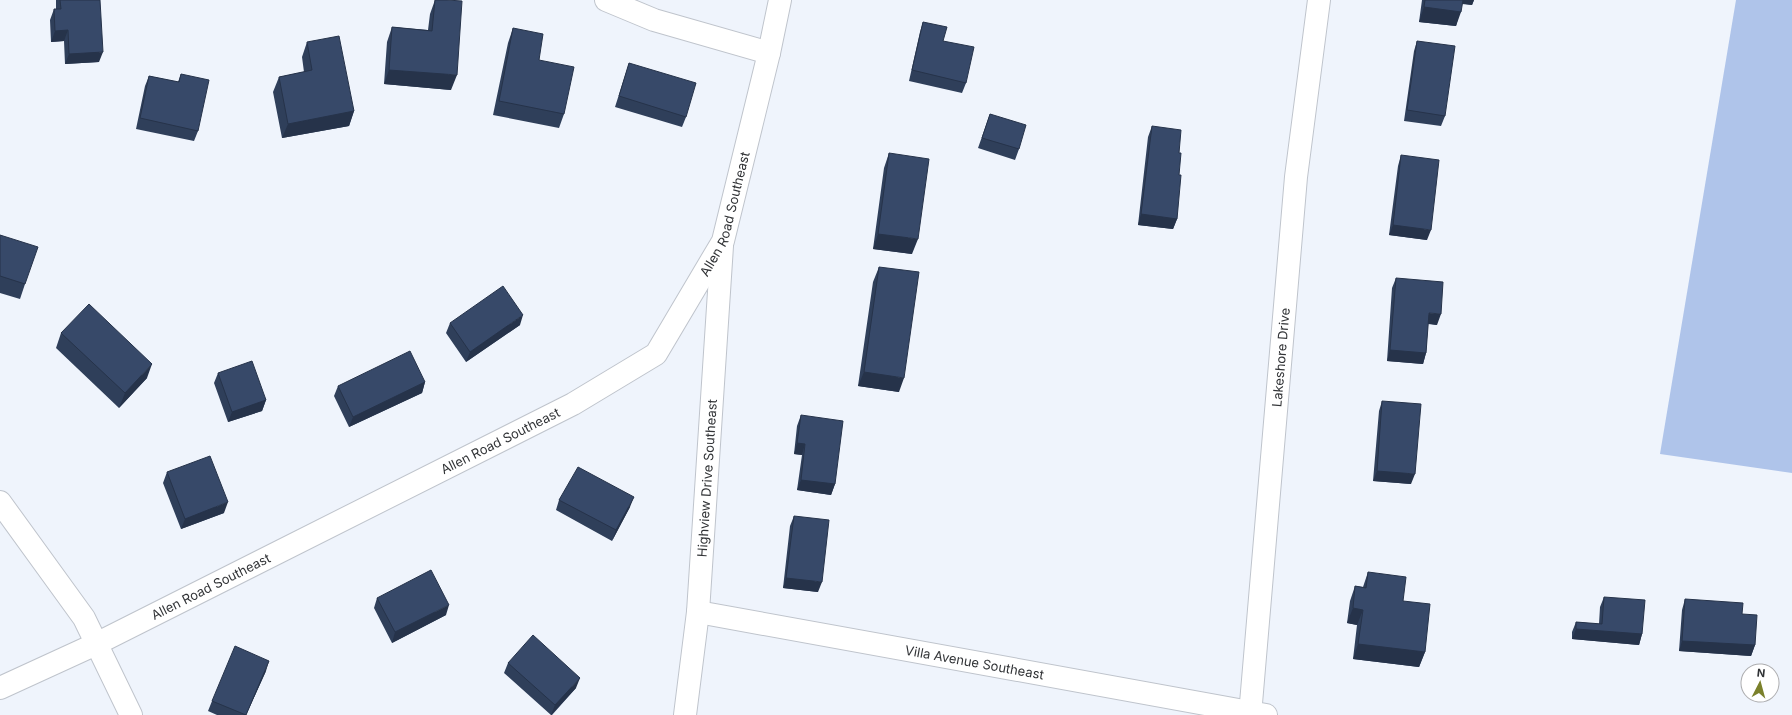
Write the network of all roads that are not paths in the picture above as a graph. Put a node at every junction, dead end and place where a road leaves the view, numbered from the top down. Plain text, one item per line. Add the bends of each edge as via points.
1 (606, 0) edge
2 (780, 0) edge
3 (1320, 0) edge
4 (769, 53) junction
5 (723, 241) junction
6 (0, 502) edge
7 (698, 612) junction
8 (96, 644) junction
9 (0, 688) edge
10 (1256, 714) edge
11 (131, 715) edge
12 (685, 715) edge

1 - 4 street via 654,20
2 - 4 street, Allen Road Southeast
3 - 10 street, Lakeshore Drive via 1296,177
4 - 5 street, Allen Road Southeast
5 - 7 street, Highview Drive Southeast
5 - 8 street, Allen Road Southeast via 656,354 573,404
6 - 8 street via 84,618
7 - 10 street, Villa Avenue Southeast
7 - 12 street, Highview Drive Southeast
8 - 9 street, Allen Road Southeast
8 - 11 street

